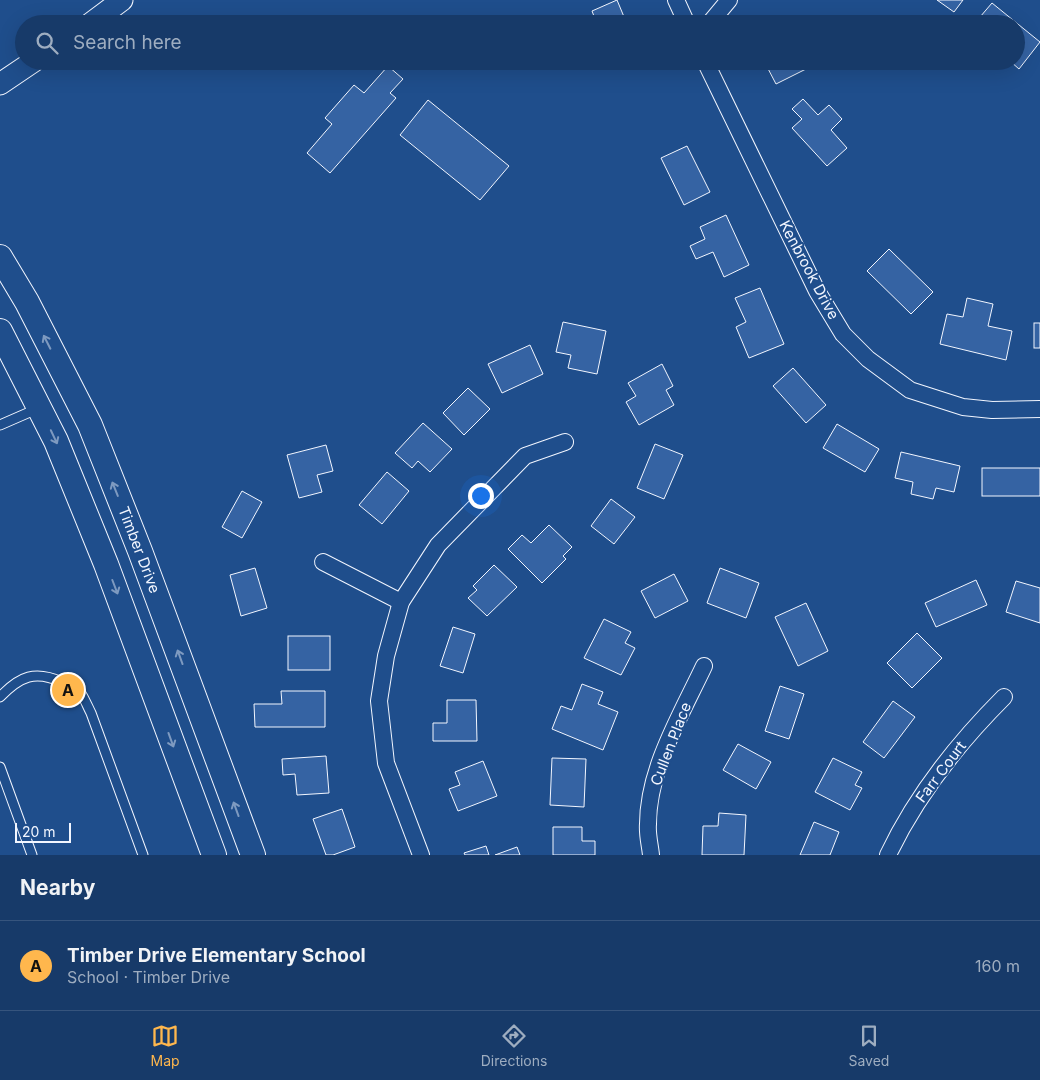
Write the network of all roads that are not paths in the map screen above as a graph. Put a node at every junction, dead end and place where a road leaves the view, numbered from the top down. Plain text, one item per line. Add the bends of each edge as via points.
1 (122, 0) edge
2 (676, 0) edge
3 (729, 0) edge
4 (102, 15) edge
5 (683, 15) edge
6 (716, 15) edge
7 (21, 70) edge
8 (709, 70) edge
9 (0, 84) edge
10 (0, 257) edge
11 (0, 331) edge
12 (39, 408) junction
13 (1040, 409) edge
14 (0, 425) edge
15 (565, 442) dead end
16 (323, 562) dead end
17 (401, 602) junction
18 (704, 666) dead end
19 (0, 697) edge
20 (1004, 697) dead end
21 (0, 767) edge
22 (32, 855) edge
23 (143, 855) edge
24 (214, 855) edge
25 (253, 855) edge
26 (421, 855) edge
27 (651, 855) edge
28 (888, 855) edge

1 - 4 street
2 - 5 street
3 - 6 street
7 - 9 street
8 - 13 street, Kenbrook Drive via 817,291 843,334 868,359 910,390 963,407
25 -> 10 main road, Timber Drive via 90,425 27,302
11 - 12 main road
12 - 14 lane
12 -> 24 main road via 56,441 106,564
15 - 17 street via 525,456 438,545
16 - 17 street
17 - 26 street via 386,656 379,701 386,763
18 - 27 street, Cullen Place via 654,780 648,824
19 - 23 lane via 20,680 34,674 48,676 81,694
20 - 28 street, Farr Court via 948,760 905,820
21 - 22 lane

